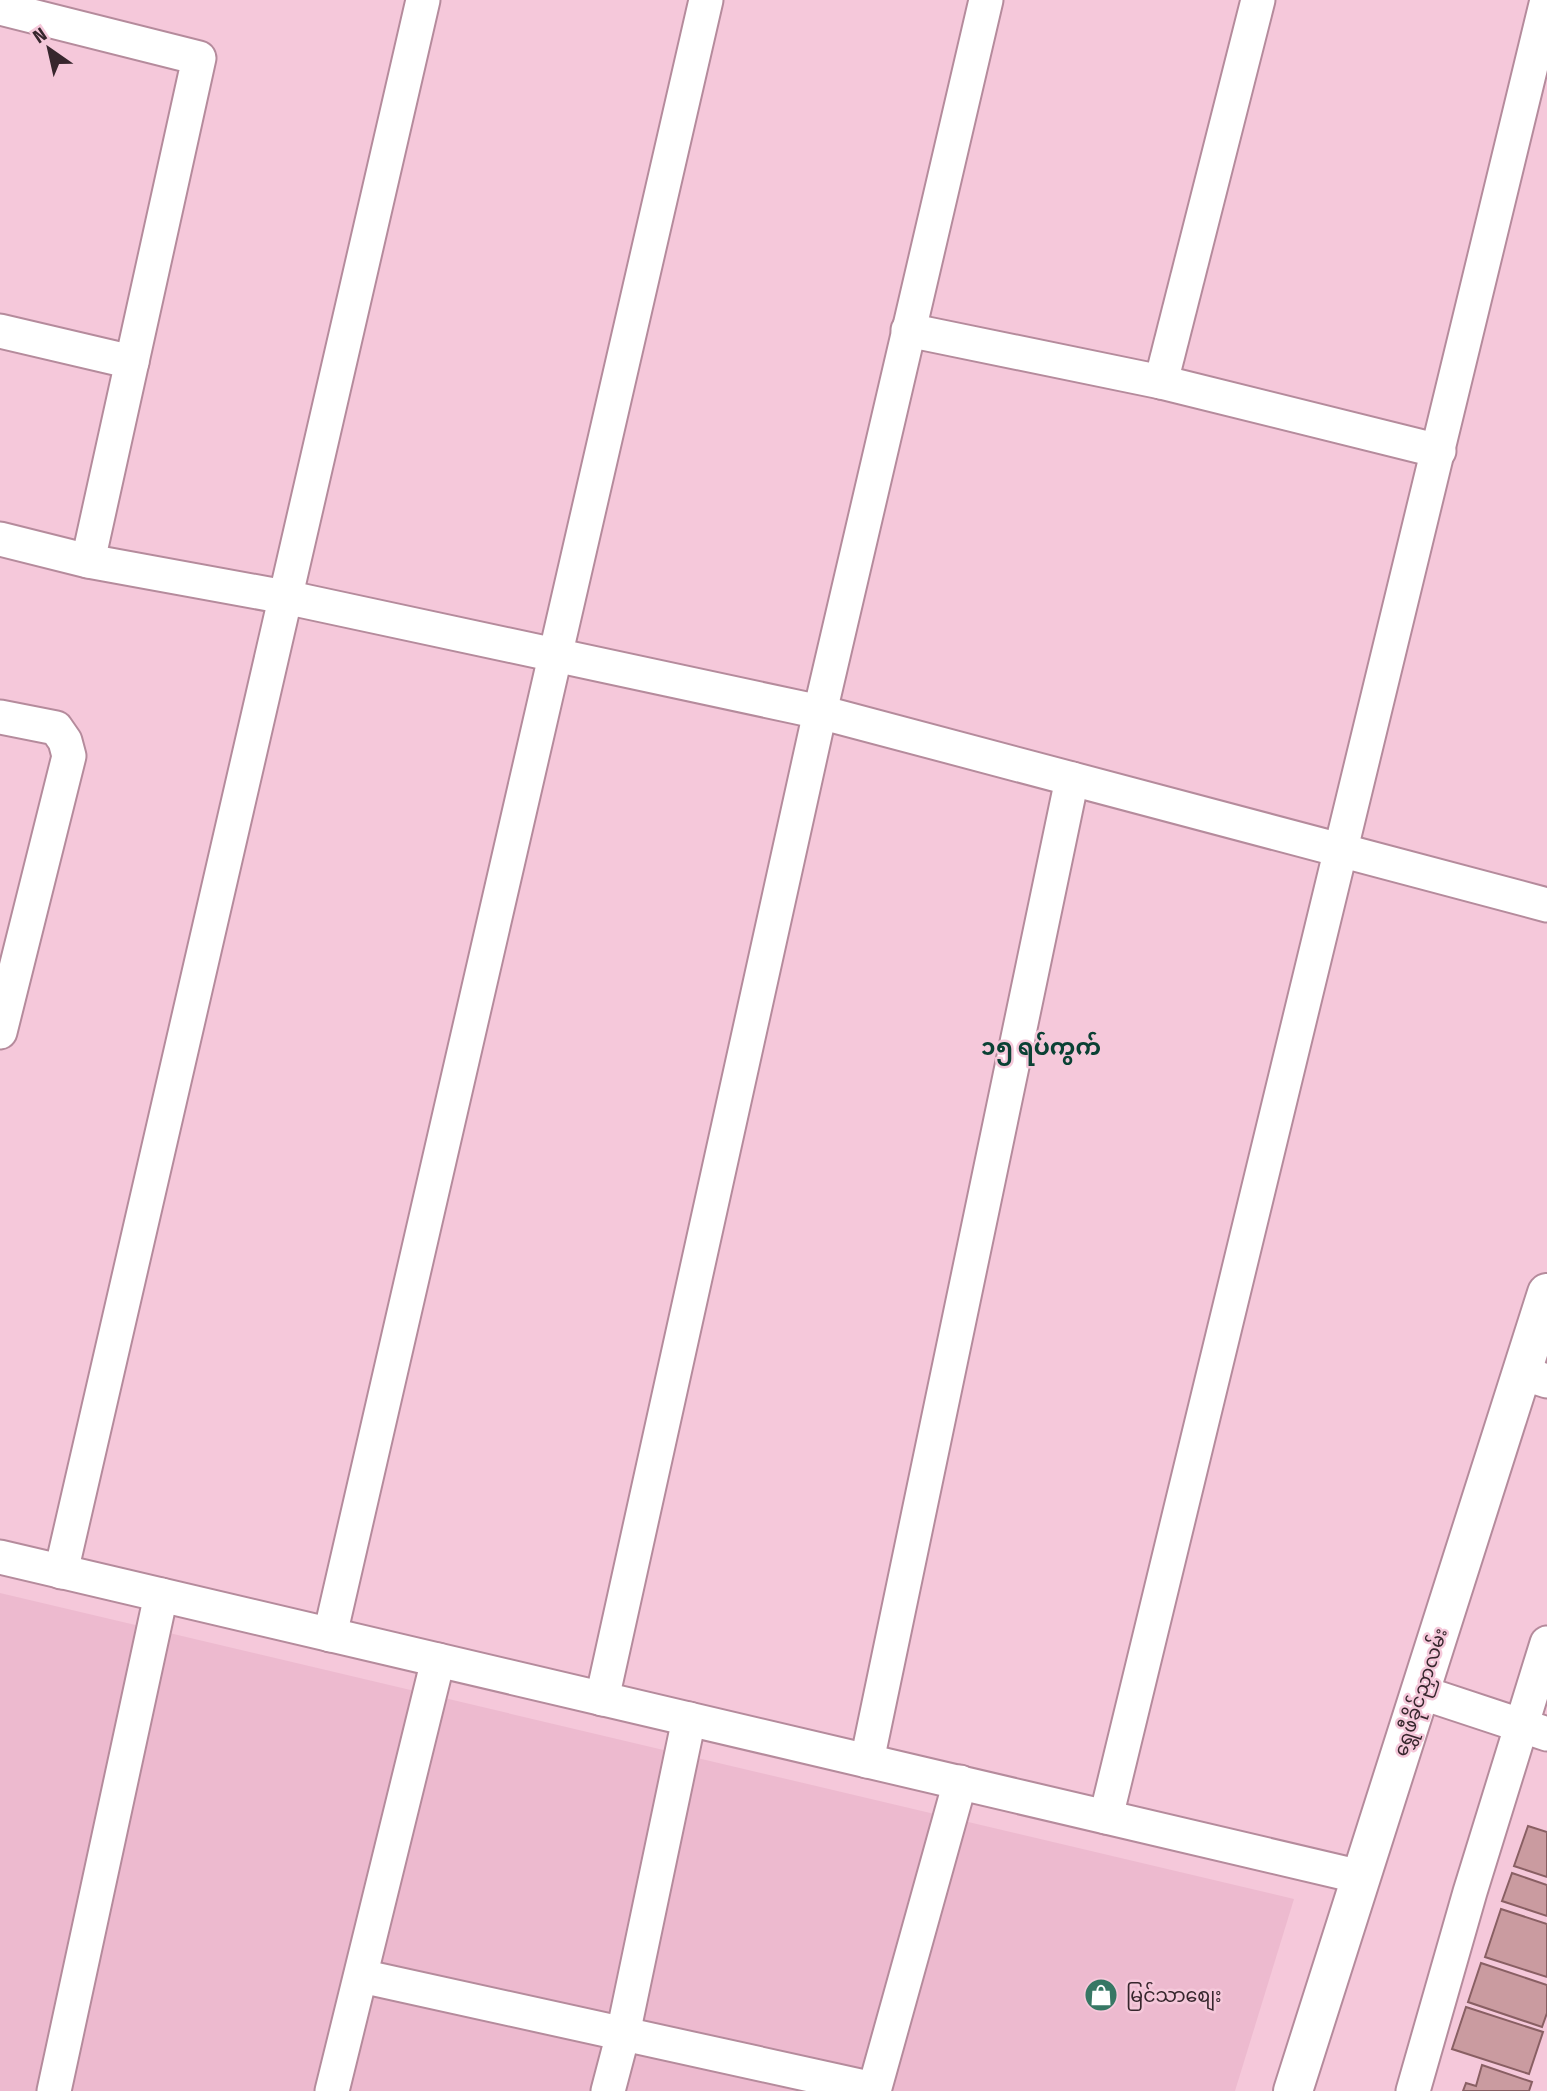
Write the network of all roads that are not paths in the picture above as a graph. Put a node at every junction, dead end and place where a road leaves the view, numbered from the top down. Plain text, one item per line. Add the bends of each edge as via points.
1 (423, 0) edge
2 (706, 0) edge
3 (986, 0) edge
4 (1258, 0) edge
5 (1547, 0) edge
6 (0, 8) edge
7 (908, 330) junction
8 (0, 331) edge
9 (132, 362) junction
10 (1161, 382) junction
11 (1439, 451) junction
12 (0, 539) edge
13 (88, 561) junction
14 (285, 597) junction
15 (554, 655) junction
16 (820, 712) junction
17 (0, 717) edge
18 (1072, 779) junction
19 (1340, 850) junction
20 (1547, 905) edge
21 (0, 1027) edge
22 (1547, 1293) edge
23 (1534, 1377) edge
24 (0, 1557) edge
25 (61, 1572) junction
26 (161, 1595) junction
27 (330, 1635) junction
28 (1547, 1643) edge
29 (438, 1660) junction
30 (1420, 1692) junction
31 (602, 1699) junction
32 (689, 1719) junction
33 (1534, 1730) edge
34 (867, 1761) junction
35 (960, 1782) junction
36 (1106, 1817) junction
37 (1361, 1877) junction
38 (361, 1976) junction
39 (623, 2034) junction
40 (874, 2090) edge
41 (54, 2091) edge
42 (332, 2091) edge
43 (608, 2091) edge
44 (1293, 2091) edge
45 (1413, 2091) edge

1 - 14 street
2 - 15 street
3 - 7 street
4 - 10 street
5 - 11 street
6 - 9 street via 199,58
7 - 10 street
7 - 16 street
8 - 9 street
9 - 13 street
10 - 11 street
11 - 19 street
12 - 13 street
13 - 14 street
14 - 15 street
14 - 25 street
15 - 16 street
15 - 27 street
16 - 18 street
16 - 31 street
17 - 21 street via 56,729 69,756
18 - 19 street
18 - 34 street
19 - 20 street
19 - 36 street
22 - 23 street, ရွှေဖီခိုင်ညှာလမ်း
23 - 30 street, ရွှေဖီခိုင်ညှာလမ်း
24 - 25 street
25 - 26 street
26 - 27 street
26 - 41 street
27 - 29 street
28 - 33 street
29 - 31 street
29 - 38 street
30 - 33 street
30 - 37 street, ရွှေဖီခိုင်ညှာလမ်း
31 - 32 street
32 - 34 street
32 - 39 street
33 - 45 street
34 - 35 street
35 - 36 street
35 - 40 street
36 - 37 street
37 - 44 street, ရွှေဖီခိုင်ညှာလမ်း
38 - 39 street
38 - 42 street
39 - 40 street
39 - 43 street

